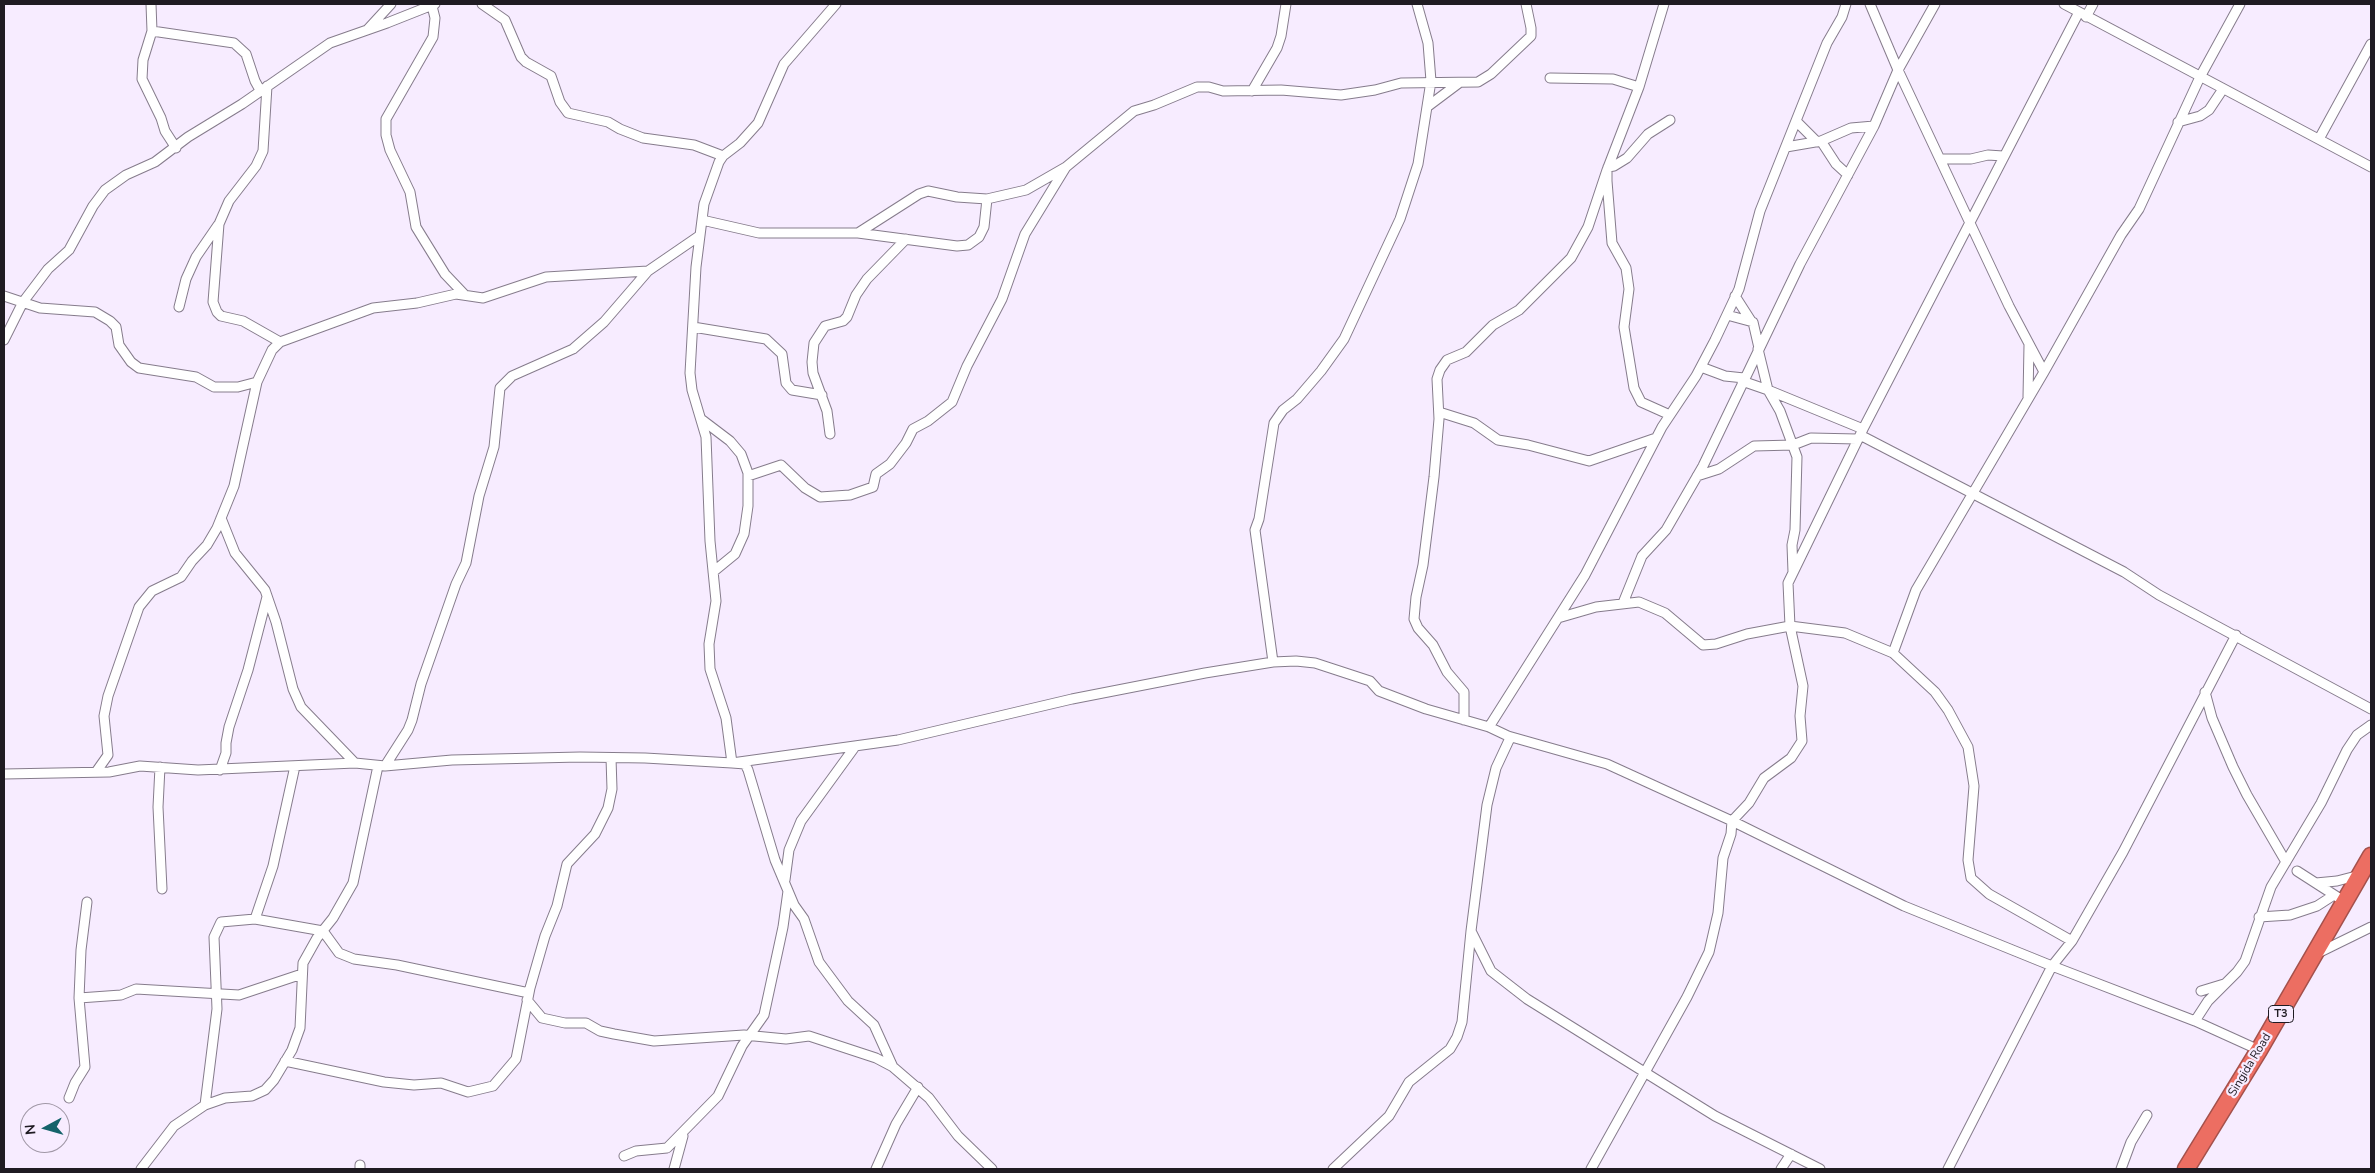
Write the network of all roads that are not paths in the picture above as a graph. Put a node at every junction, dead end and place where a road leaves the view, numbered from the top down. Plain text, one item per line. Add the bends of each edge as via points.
1 (150, 4) edge
2 (391, 4) edge
3 (482, 4) edge
4 (836, 4) edge
5 (1286, 4) edge
6 (1417, 4) edge
7 (1526, 4) edge
8 (1664, 4) edge
9 (1846, 4) edge
10 (1870, 4) edge
11 (1935, 4) edge
12 (2064, 4) edge
13 (2094, 4) edge
14 (2240, 4) edge
15 (434, 5) edge
16 (2083, 15) junction
17 (368, 29) junction
18 (152, 31) junction
19 (2371, 44) edge
20 (1898, 70) junction
21 (2200, 77) junction
22 (1550, 78) dead end
23 (1431, 81) junction
24 (1459, 83) junction
25 (1639, 87) junction
26 (264, 88) junction
27 (2223, 89) junction
28 (1252, 91) junction
29 (1427, 107) junction
30 (1670, 120) dead end
31 (1797, 122) junction
32 (2178, 122) junction
33 (1874, 126) junction
34 (2319, 139) junction
35 (1819, 141) junction
36 (1786, 147) junction
37 (176, 148) junction
38 (723, 156) junction
39 (2003, 156) junction
40 (1940, 160) junction
41 (1066, 167) junction
42 (2371, 167) edge
43 (1608, 169) junction
44 (1848, 176) junction
45 (987, 199) junction
46 (702, 220) junction
47 (1970, 220) junction
48 (219, 224) junction
49 (858, 233) junction
50 (699, 236) junction
51 (906, 239) junction
52 (648, 271) junction
53 (464, 294) junction
54 (4, 296) edge
55 (1735, 296) junction
56 (22, 302) junction
57 (179, 307) dead end
58 (1727, 315) junction
59 (1751, 321) junction
60 (693, 327) junction
61 (4, 340) edge
62 (280, 342) junction
63 (2028, 343) junction
64 (1758, 349) junction
65 (1701, 367) junction
66 (2044, 372) junction
67 (1743, 380) junction
68 (257, 382) junction
69 (1768, 390) junction
70 (822, 395) junction
71 (2028, 400) junction
72 (1439, 412) junction
73 (1670, 414) junction
74 (701, 419) junction
75 (830, 434) dead end
76 (1860, 434) junction
77 (1656, 438) junction
78 (1793, 445) junction
79 (748, 476) junction
80 (1697, 476) junction
81 (1974, 492) junction
82 (221, 518) junction
83 (713, 572) junction
84 (1794, 572) junction
85 (267, 597) junction
86 (1623, 603) junction
87 (1558, 618) junction
88 (1790, 626) junction
89 (2236, 635) junction
90 (1893, 653) junction
91 (1273, 662) junction
92 (2205, 692) junction
93 (2371, 709) edge
94 (1464, 720) junction
95 (2371, 725) edge
96 (1489, 728) junction
97 (1508, 736) junction
98 (854, 748) junction
99 (611, 758) junction
100 (355, 763) junction
101 (732, 763) junction
102 (295, 766) junction
103 (381, 766) junction
104 (160, 767) junction
105 (220, 770) junction
106 (96, 772) junction
107 (4, 774) edge
108 (1732, 820) junction
109 (2371, 856) edge
110 (2286, 862) junction
111 (2297, 871) dead end
112 (2361, 874) junction
113 (2316, 883) junction
114 (786, 887) junction
115 (162, 889) dead end
116 (2340, 899) junction
117 (87, 902) dead end
118 (2260, 917) junction
119 (255, 919) junction
120 (2371, 927) edge
121 (323, 931) junction
122 (1471, 931) junction
123 (2072, 941) junction
124 (2315, 954) junction
125 (2052, 966) junction
126 (302, 974) junction
127 (2224, 984) junction
128 (2202, 991) dead end
129 (216, 994) junction
130 (528, 996) junction
131 (79, 998) junction
132 (2195, 1021) junction
133 (749, 1035) junction
134 (2259, 1050) junction
135 (285, 1061) junction
136 (893, 1067) junction
137 (1646, 1071) junction
138 (918, 1087) junction
139 (69, 1098) dead end
140 (205, 1105) junction
141 (2147, 1115) dead end
142 (685, 1132) junction
143 (1791, 1154) junction
144 (624, 1156) dead end
145 (141, 1169) edge
146 (674, 1169) edge
147 (876, 1169) edge
148 (992, 1169) edge
149 (1333, 1169) edge
150 (1591, 1169) edge
151 (1781, 1169) edge
152 (1820, 1169) edge
153 (1948, 1169) edge
154 (2121, 1169) edge
155 (2186, 1169) edge

1 - 18 street
2 - 17 street
3 - 38 street via 508,25 521,57 551,76 560,102 568,112 608,122 643,138 694,145
4 - 38 street via 784,64 758,123
5 - 28 street via 1277,48
6 - 23 street via 1428,43
7 - 24 street via 1531,36 1525,44 1483,80
8 - 25 street
9 - 31 street via 1842,18 1827,43
10 - 20 street
11 - 20 street
12 - 16 street
13 - 16 street
14 - 21 street
15 - 17 street
15 - 53 street via 433,37 386,119 386,135 410,192 416,227 444,274
16 - 21 street
16 - 39 street
17 - 26 street via 330,42
18 - 26 street via 234,43 246,54 254,81
18 - 37 street via 143,60 142,79
19 - 34 street
20 - 33 street
20 - 40 street
21 - 27 street
21 - 32 street
22 - 25 street via 1613,79
23 - 24 street
23 - 28 street via 1401,83 1341,95
23 - 29 street
24 - 29 street
25 - 43 street
26 - 37 street
26 - 48 street via 263,151 256,166 229,201
27 - 32 street via 2204,113 2189,121
27 - 34 street
28 - 41 street via 1197,87 1134,111
29 - 91 street via 1418,164 1400,219 1344,339 1321,371 1274,423 1255,530
30 - 43 street via 1648,134 1627,158
31 - 35 street
31 - 36 street
32 - 66 street via 2139,209
33 - 35 street via 1851,128
33 - 44 street
34 - 42 street
35 - 36 street
35 - 44 street
36 - 55 street via 1760,211
37 - 56 street via 105,190 69,250 48,269
38 - 46 street via 710,181
39 - 40 street
39 - 47 street
40 - 47 street
41 - 45 street via 1026,190
41 - 79 street via 1025,234 1002,299 952,402 928,422 913,429 890,464 876,474 873,487 850,495 820,497 781,465
43 - 72 street via 1588,227 1571,258 1524,306 1493,325 1466,352 1447,360 1440,370 1436,388
43 - 73 street via 1612,244 1626,268 1629,289 1624,327 1634,388 1641,402
44 - 64 street
45 - 49 street via 957,198 928,191
45 - 51 street via 984,227 975,241 968,245
46 - 49 street via 759,233
46 - 50 street
47 - 63 street
47 - 76 street
48 - 57 street via 196,257
48 - 62 street via 214,308 221,316 243,322
49 - 51 street
50 - 52 street
50 - 60 street
51 - 70 street via 867,279 856,295 848,317 820,331 814,343 812,362
52 - 53 street via 546,277 483,298
52 - 103 street via 604,322 573,349 512,376 500,388 494,446 483,476 466,563 421,684 410,725
53 - 62 street via 373,308
54 - 56 street
55 - 58 street
55 - 59 street
56 - 61 street
56 - 68 street via 40,308 95,312 110,320 116,327 119,345 139,368 196,377 214,387
58 - 59 street
58 - 65 street
59 - 64 street via 1755,325
60 - 70 street via 766,339 782,354 786,383 792,390
60 - 74 street via 691,382
62 - 68 street via 272,350
63 - 66 street
63 - 71 street
64 - 67 street
64 - 69 street
65 - 67 street
65 - 73 street
66 - 71 street
67 - 69 street
67 - 80 street
68 - 82 street via 234,486
69 - 76 street
69 - 78 street
70 - 75 street
71 - 81 street
72 - 77 street via 1474,423 1498,440 1588,460
72 - 94 street via 1433,484 1414,619 1447,672 1464,692
73 - 77 street
74 - 79 street via 730,441 741,454
74 - 83 street via 706,437
76 - 78 street via 1811,438
76 - 81 street
76 - 84 street
77 - 87 street via 1586,575
78 - 80 street via 1754,446 1719,469
78 - 84 street via 1798,472 1792,545
79 - 83 street via 744,534 735,554
80 - 86 street via 1666,530 1642,556
81 - 89 street
81 - 90 street via 1916,590
82 - 85 street via 235,553
82 - 106 street via 207,545 181,577 152,591 139,607 108,696 104,716 108,756
83 - 101 street via 716,601 709,644 710,668 726,718
84 - 88 street via 1787,594
85 - 100 street via 301,707
85 - 105 street via 229,727
86 - 87 street
86 - 88 street via 1639,602 1665,613 1703,645
87 - 96 street
88 - 90 street via 1845,633
88 - 108 street via 1803,686 1802,741 1791,758 1764,778 1749,803
89 - 92 street
89 - 93 street
90 - 123 street via 1935,692 1968,747 1974,786 1968,860 1971,878 1989,894
91 - 94 street via 1315,663 1350,672 1370,681 1378,691
91 - 98 street via 1072,699 965,726
92 - 110 street via 2212,718 2233,767
92 - 123 street via 2169,766
94 - 96 street
95 - 110 street via 2346,750 2321,803
96 - 97 street
97 - 108 street via 1607,764
97 - 122 street via 1487,805
98 - 101 street
98 - 114 street via 801,822 789,850
99 - 101 street
99 - 103 street via 452,760
99 - 130 street via 612,789 608,808 595,834 567,864
100 - 102 street
100 - 103 street
101 - 114 street via 744,764 748,770 760,816
102 - 105 street
102 - 119 street via 273,866
103 - 121 street via 353,883
104 - 105 street
104 - 106 street via 140,766
104 - 115 street via 158,807
106 - 107 street
108 - 125 street via 1904,906
108 - 137 street via 1709,952
109 - 112 highway, Singida Road / T3
110 - 118 street via 2271,887
111 - 113 street
112 - 113 street
112 - 116 highway, Singida Road / T3
113 - 116 street
114 - 133 street via 781,936 764,1014
114 - 136 street via 804,919 823,968 852,1007 874,1025
116 - 118 street via 2290,915
116 - 124 highway, Singida Road / T3
117 - 131 street
118 - 127 street via 2245,961
119 - 121 street
119 - 129 street via 221,922 214,936
120 - 124 street
121 - 126 street via 306,956
121 - 130 street via 339,953 354,959 397,965
122 - 137 street via 1491,972 1527,999
122 - 149 street via 1462,1022 1450,1048 1409,1082 1389,1116
123 - 125 street
124 - 134 highway, Singida Road / T3
125 - 132 street
125 - 153 street
126 - 129 street via 239,995
126 - 135 street via 298,1037
127 - 128 street
127 - 132 street
129 - 131 street via 136,989 121,995
129 - 140 street via 215,1036
130 - 133 street via 542,1018 579,1022 600,1031 654,1041
130 - 135 street via 516,1059 492,1086 468,1092 441,1083 384,1082
131 - 139 street via 85,1067
132 - 134 street
133 - 136 street via 786,1039 809,1036 876,1058
133 - 142 street via 718,1096
134 - 155 highway, Singida Road / T3
135 - 140 street via 270,1086 260,1094 225,1098
136 - 138 street
137 - 143 street via 1715,1116
137 - 150 street
138 - 147 street via 896,1124
138 - 148 street via 958,1136
140 - 145 street via 174,1126
141 - 154 street via 2131,1142
142 - 144 street via 667,1148 636,1151
142 - 146 street
143 - 151 street
143 - 152 street

